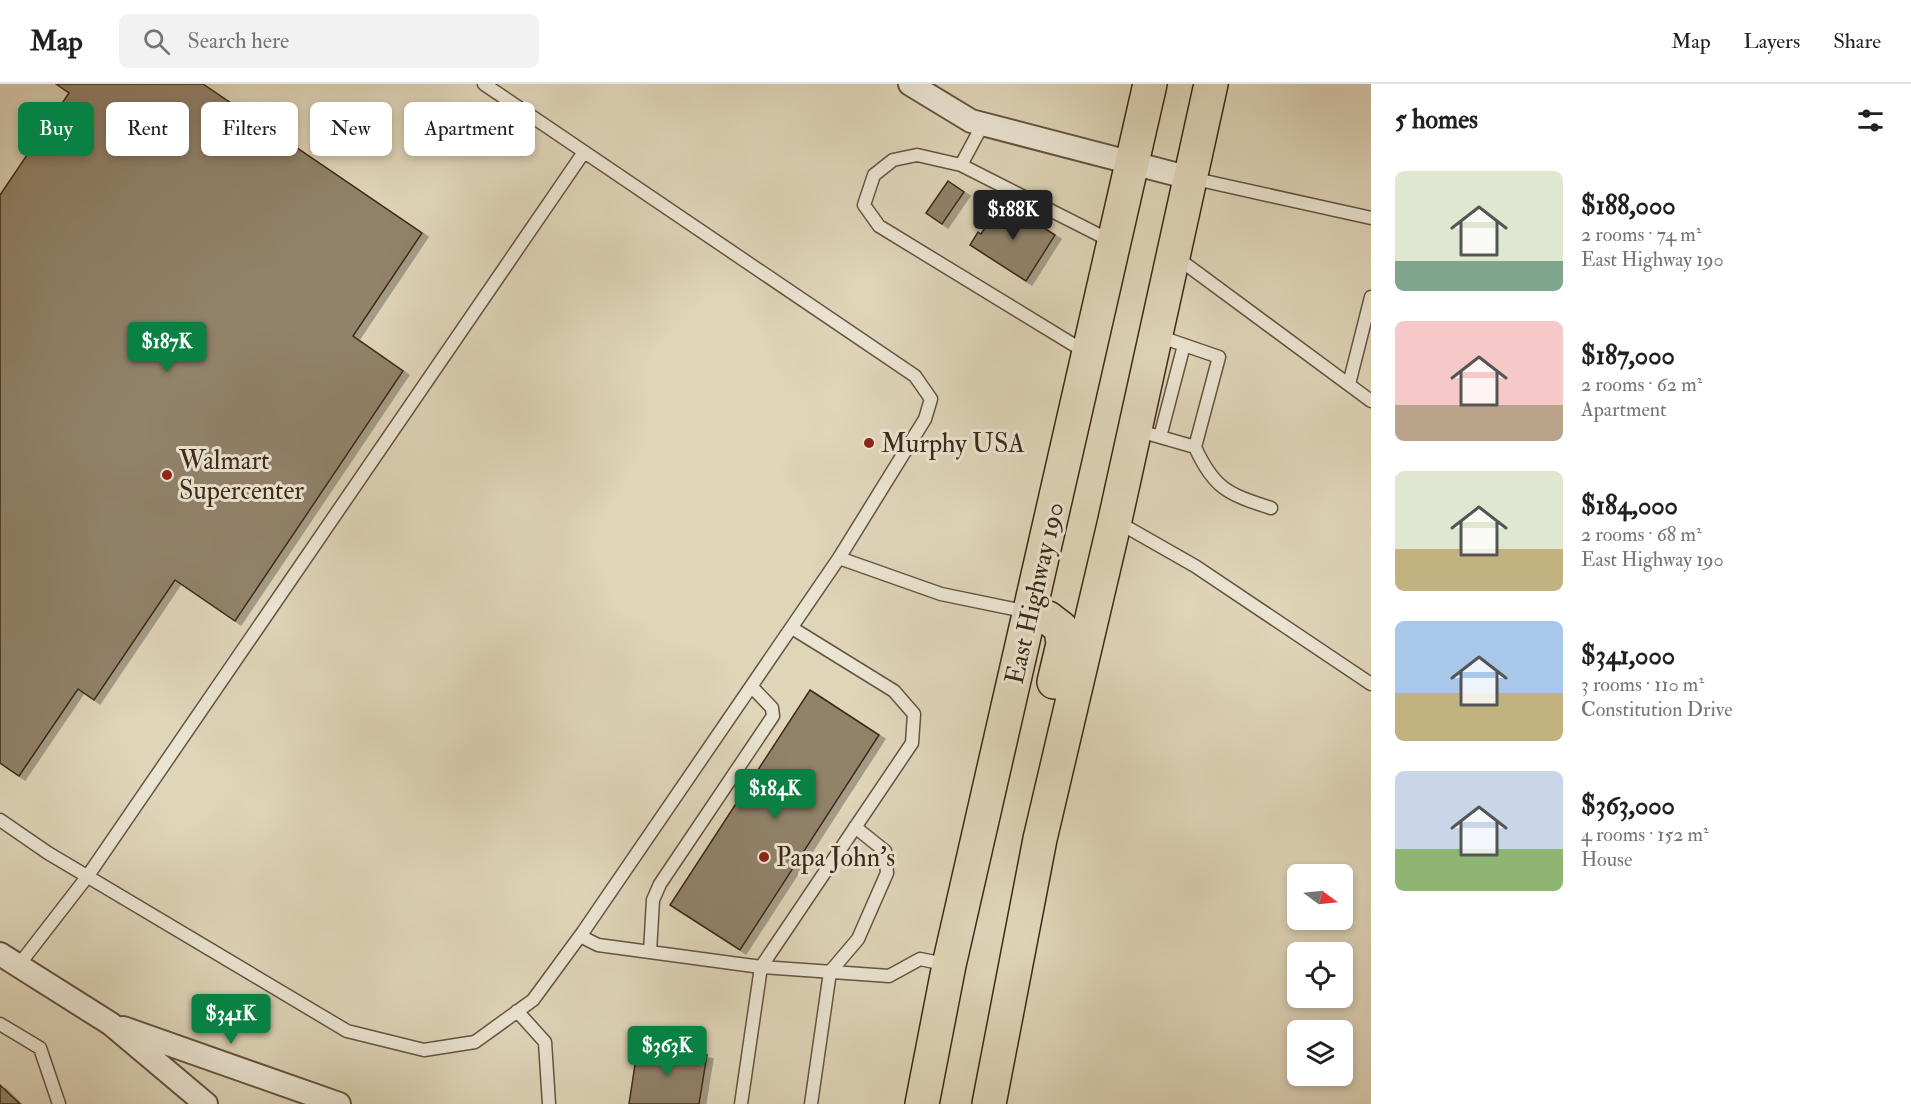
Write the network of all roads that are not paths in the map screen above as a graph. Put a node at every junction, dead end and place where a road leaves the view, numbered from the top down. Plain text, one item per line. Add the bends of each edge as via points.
1 (484, 84) edge
2 (910, 84) edge
3 (1150, 84) edge
4 (1211, 84) edge
5 (983, 124) junction
6 (584, 152) junction
7 (1132, 164) junction
8 (961, 165) junction
9 (1190, 178) junction
10 (1371, 218) edge
11 (1114, 243) junction
12 (1173, 255) junction
13 (1371, 297) edge
14 (1169, 340) junction
15 (1088, 353) junction
16 (1349, 384) junction
17 (1371, 401) edge
18 (1148, 433) junction
19 (1195, 447) junction
20 (1271, 508) dead end
21 (1115, 520) junction
22 (839, 558) junction
23 (1029, 613) junction
24 (792, 628) junction
25 (1371, 684) edge
26 (752, 687) junction
27 (0, 820) edge
28 (855, 827) junction
29 (1040, 839) junction
30 (87, 877) junction
31 (580, 936) junction
32 (650, 952) junction
33 (9, 960) edge
34 (949, 965) junction
35 (761, 967) junction
36 (830, 972) junction
37 (517, 1011) junction
38 (0, 1024) edge
39 (111, 1024) junction
40 (198, 1101) edge
41 (59, 1104) edge
42 (339, 1104) edge
43 (549, 1104) edge
44 (741, 1104) edge
45 (811, 1104) edge
46 (922, 1104) edge
47 (989, 1104) edge

1 - 6 lane
2 - 5 street via 971,121
3 - 7 main road, East Highway 190
4 - 9 main road
5 - 7 street
5 - 8 lane
6 - 22 lane via 915,376 931,399 925,420
6 - 30 lane
7 - 9 street
7 - 11 main road, East Highway 190
8 - 11 lane
8 - 15 lane via 917,155 893,160 874,175 864,205 879,226
9 - 10 lane
9 - 12 main road
11 - 15 main road, East Highway 190
12 - 14 main road
12 - 16 lane
13 - 16 lane
14 - 18 main road
14 - 19 lane via 1219,357
15 - 23 main road, East Highway 190
16 - 17 lane
18 - 19 lane
18 - 21 main road
19 - 20 lane via 1217,483 1240,498
21 - 25 lane via 1195,566
21 - 29 main road
22 - 23 lane via 941,594
22 - 24 lane
23 - 29 main road via 1048,618 1061,628 1063,644 1030,785
23 - 34 main road, East Highway 190
24 - 26 lane
24 - 28 lane via 894,691 914,714 912,743
26 - 31 lane
26 - 32 lane via 771,708 773,716 660,884 653,900
27 - 30 lane
28 - 35 lane
28 - 36 lane via 885,851 887,873 858,939
29 - 47 main road
30 - 33 lane
30 - 37 lane via 346,1032 424,1050 454,1047 476,1042
31 - 32 lane via 598,945
31 - 37 lane via 533,1000
32 - 35 lane
33 - 39 street
34 - 36 lane via 920,959 889,976
34 - 46 main road, East Highway 190
35 - 36 lane
35 - 44 lane
36 - 45 lane
37 - 43 lane via 545,1042
38 - 41 lane via 40,1048
39 - 40 street
39 - 42 street

